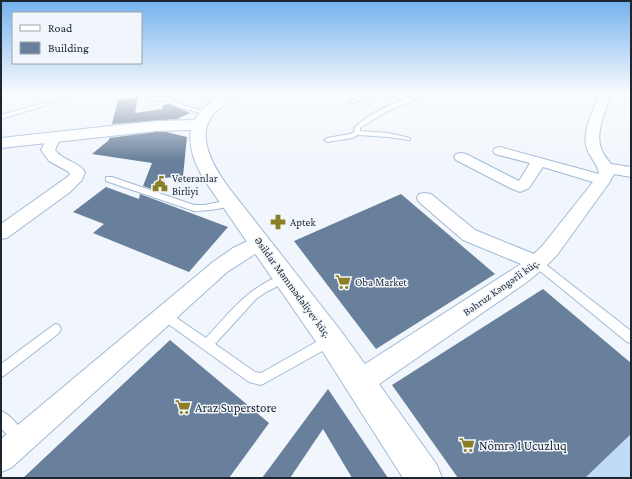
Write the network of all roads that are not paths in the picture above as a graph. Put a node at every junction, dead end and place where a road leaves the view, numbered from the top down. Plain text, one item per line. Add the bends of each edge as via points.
1 (199, 116) edge
2 (206, 116) edge
3 (374, 116) edge
4 (598, 116) edge
5 (204, 119) junction
6 (357, 133) junction
7 (54, 137) junction
8 (408, 139) dead end
9 (327, 140) dead end
10 (1, 143) edge
11 (500, 151) dead end
12 (461, 157) dead end
13 (539, 161) junction
14 (631, 172) edge
15 (605, 174) junction
16 (109, 179) dead end
17 (425, 198) dead end
18 (230, 203) junction
19 (1, 233) edge
20 (260, 242) junction
21 (537, 263) junction
22 (286, 277) junction
23 (164, 315) junction
24 (54, 329) dead end
25 (631, 338) edge
26 (331, 340) junction
27 (207, 345) junction
28 (1, 372) edge
29 (360, 382) junction
30 (1, 418) edge
31 (20, 440) junction
32 (1, 458) edge
33 (424, 478) edge

1 - 5 lane
2 - 5 street
3 - 6 lane via 357,128
4 - 15 street via 592,138
5 - 7 street
5 - 18 street, Əsildar Məmmədəliyev küç. via 200,145 203,157 214,182
6 - 8 lane
6 - 9 lane
7 - 10 street
7 - 19 street via 48,150 50,155 75,169 78,172 77,177
11 - 13 street
12 - 13 street via 520,187 524,185
13 - 15 street
14 - 15 street
15 - 21 street, Bəhruz Kəngərli küç. via 550,250
16 - 18 lane via 194,208
17 - 21 street via 469,235
18 - 20 street, Əsildar Məmmədəliyev küç.
20 - 22 street, Əsildar Məmmədəliyev küç.
20 - 23 street via 220,267
21 - 25 lane
21 - 29 street, Bəhruz Kəngərli küç.
22 - 26 street, Əsildar Məmmədəliyev küç.
22 - 27 lane via 252,296
23 - 27 lane
23 - 31 street
24 - 28 lane
26 - 27 lane via 262,379 253,378
26 - 29 street, Əsildar Məmmədəliyev küç.
29 - 33 street, Əsildar Məmmədəliyev küç.
30 - 31 lane
31 - 32 street

